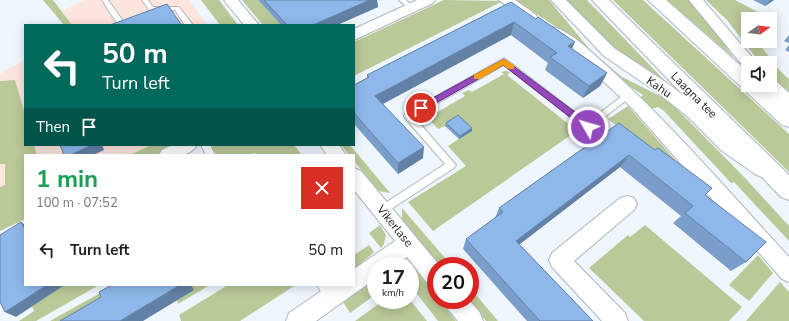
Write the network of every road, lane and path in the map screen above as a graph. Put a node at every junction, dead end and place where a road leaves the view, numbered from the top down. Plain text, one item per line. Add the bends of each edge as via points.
1 (106, 0) edge
2 (145, 0) edge
3 (231, 0) edge
4 (428, 0) edge
5 (506, 0) edge
6 (558, 0) edge
7 (600, 0) edge
8 (656, 0) edge
9 (696, 0) edge
10 (407, 4) edge
11 (161, 9) junction
12 (148, 14) edge
13 (134, 19) edge
14 (188, 24) edge
15 (251, 24) edge
16 (355, 34) edge
17 (743, 56) edge
18 (741, 77) edge
19 (777, 91) edge
20 (759, 92) edge
21 (629, 95) junction
22 (789, 102) edge
23 (789, 119) edge
24 (185, 146) edge
25 (330, 146) edge
26 (170, 154) edge
27 (336, 154) edge
28 (355, 177) edge
29 (786, 187) edge
30 (627, 204) dead end
31 (382, 210) junction
32 (409, 243) junction
33 (389, 257) edge
34 (427, 266) edge
35 (789, 272) edge
36 (367, 273) edge
37 (355, 281) edge
38 (345, 286) edge
39 (327, 291) edge
40 (462, 309) edge
41 (297, 321) edge
42 (472, 321) edge
43 (617, 321) edge

1 - 13 lane via 121,24
2 - 11 lane via 151,9
3 - 15 street
4 - 10 street
5 - 21 street via 578,49
6 - 29 street, Kahu via 609,52 693,112 728,146
7 - 29 main road, Laagna tee
8 - 18 main road
9 - 17 street
10 - 16 street
11 - 12 lane
11 - 14 lane via 177,8
19 - 22 street
20 - 23 main road
21 - 31 lane via 588,127 504,61 408,116 451,165
21 - 35 street
24 - 26 street
25 - 27 street
28 - 31 street, Vikerlase
30 - 43 street via 559,260
31 - 32 street, Vikerlase
32 - 33 street
32 - 34 street, Vikerlase
36 - 37 street
38 - 39 street
39 - 41 street
40 - 42 street

